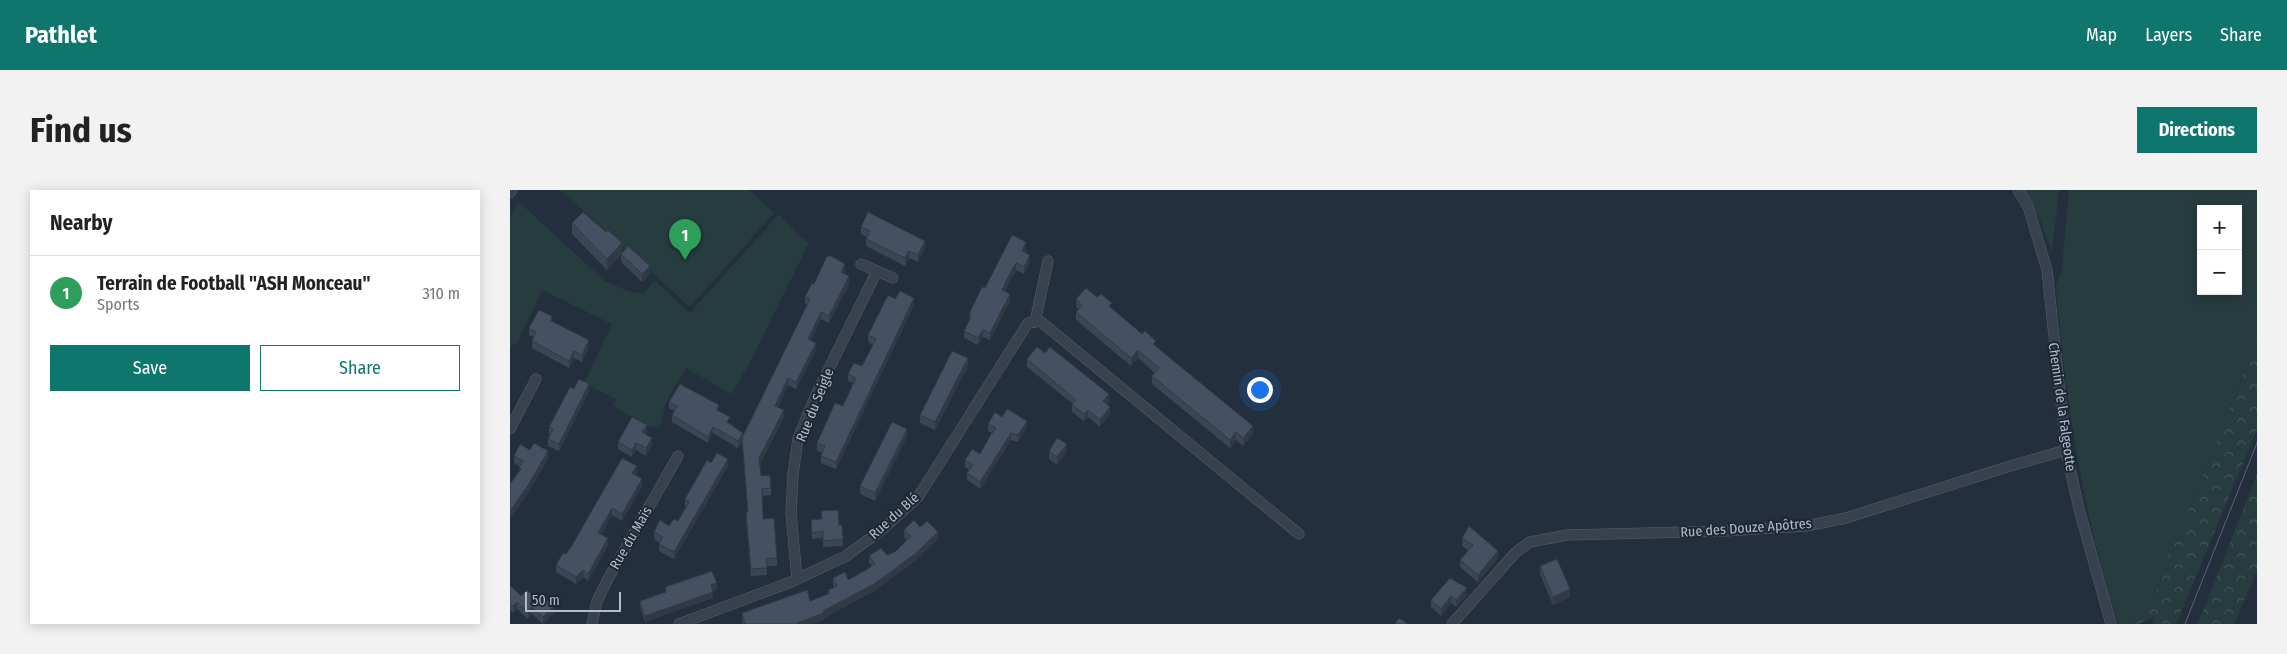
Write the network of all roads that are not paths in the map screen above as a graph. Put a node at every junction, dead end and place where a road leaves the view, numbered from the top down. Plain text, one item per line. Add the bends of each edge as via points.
1 (2018, 190) edge
2 (1048, 261) dead end
3 (861, 264) dead end
4 (877, 271) junction
5 (893, 278) dead end
6 (1035, 322) junction
7 (536, 379) dead end
8 (510, 429) edge
9 (2066, 450) junction
10 (678, 456) dead end
11 (1299, 534) dead end
12 (797, 579) junction
13 (592, 624) edge
14 (679, 624) edge
15 (1452, 624) edge
16 (2111, 624) edge

1 - 9 street, Chemin de la Falgeotte via 2028,206 2047,270
2 - 6 street
3 - 4 street
4 - 5 street
4 - 12 street, Rue du Seigle via 798,438 791,513
6 - 11 street via 1040,321
6 - 12 street, Rue du Blé via 1028,323 918,497 846,556
7 - 8 street
9 - 15 street, Rue des Douze Apôtres via 1846,518 1806,526 1567,535 1530,542 1515,553
9 - 16 street, Chemin de la Falgeotte
10 - 13 street, Rue du Maïs via 609,577 597,601
12 - 14 street, Rue du Blé

